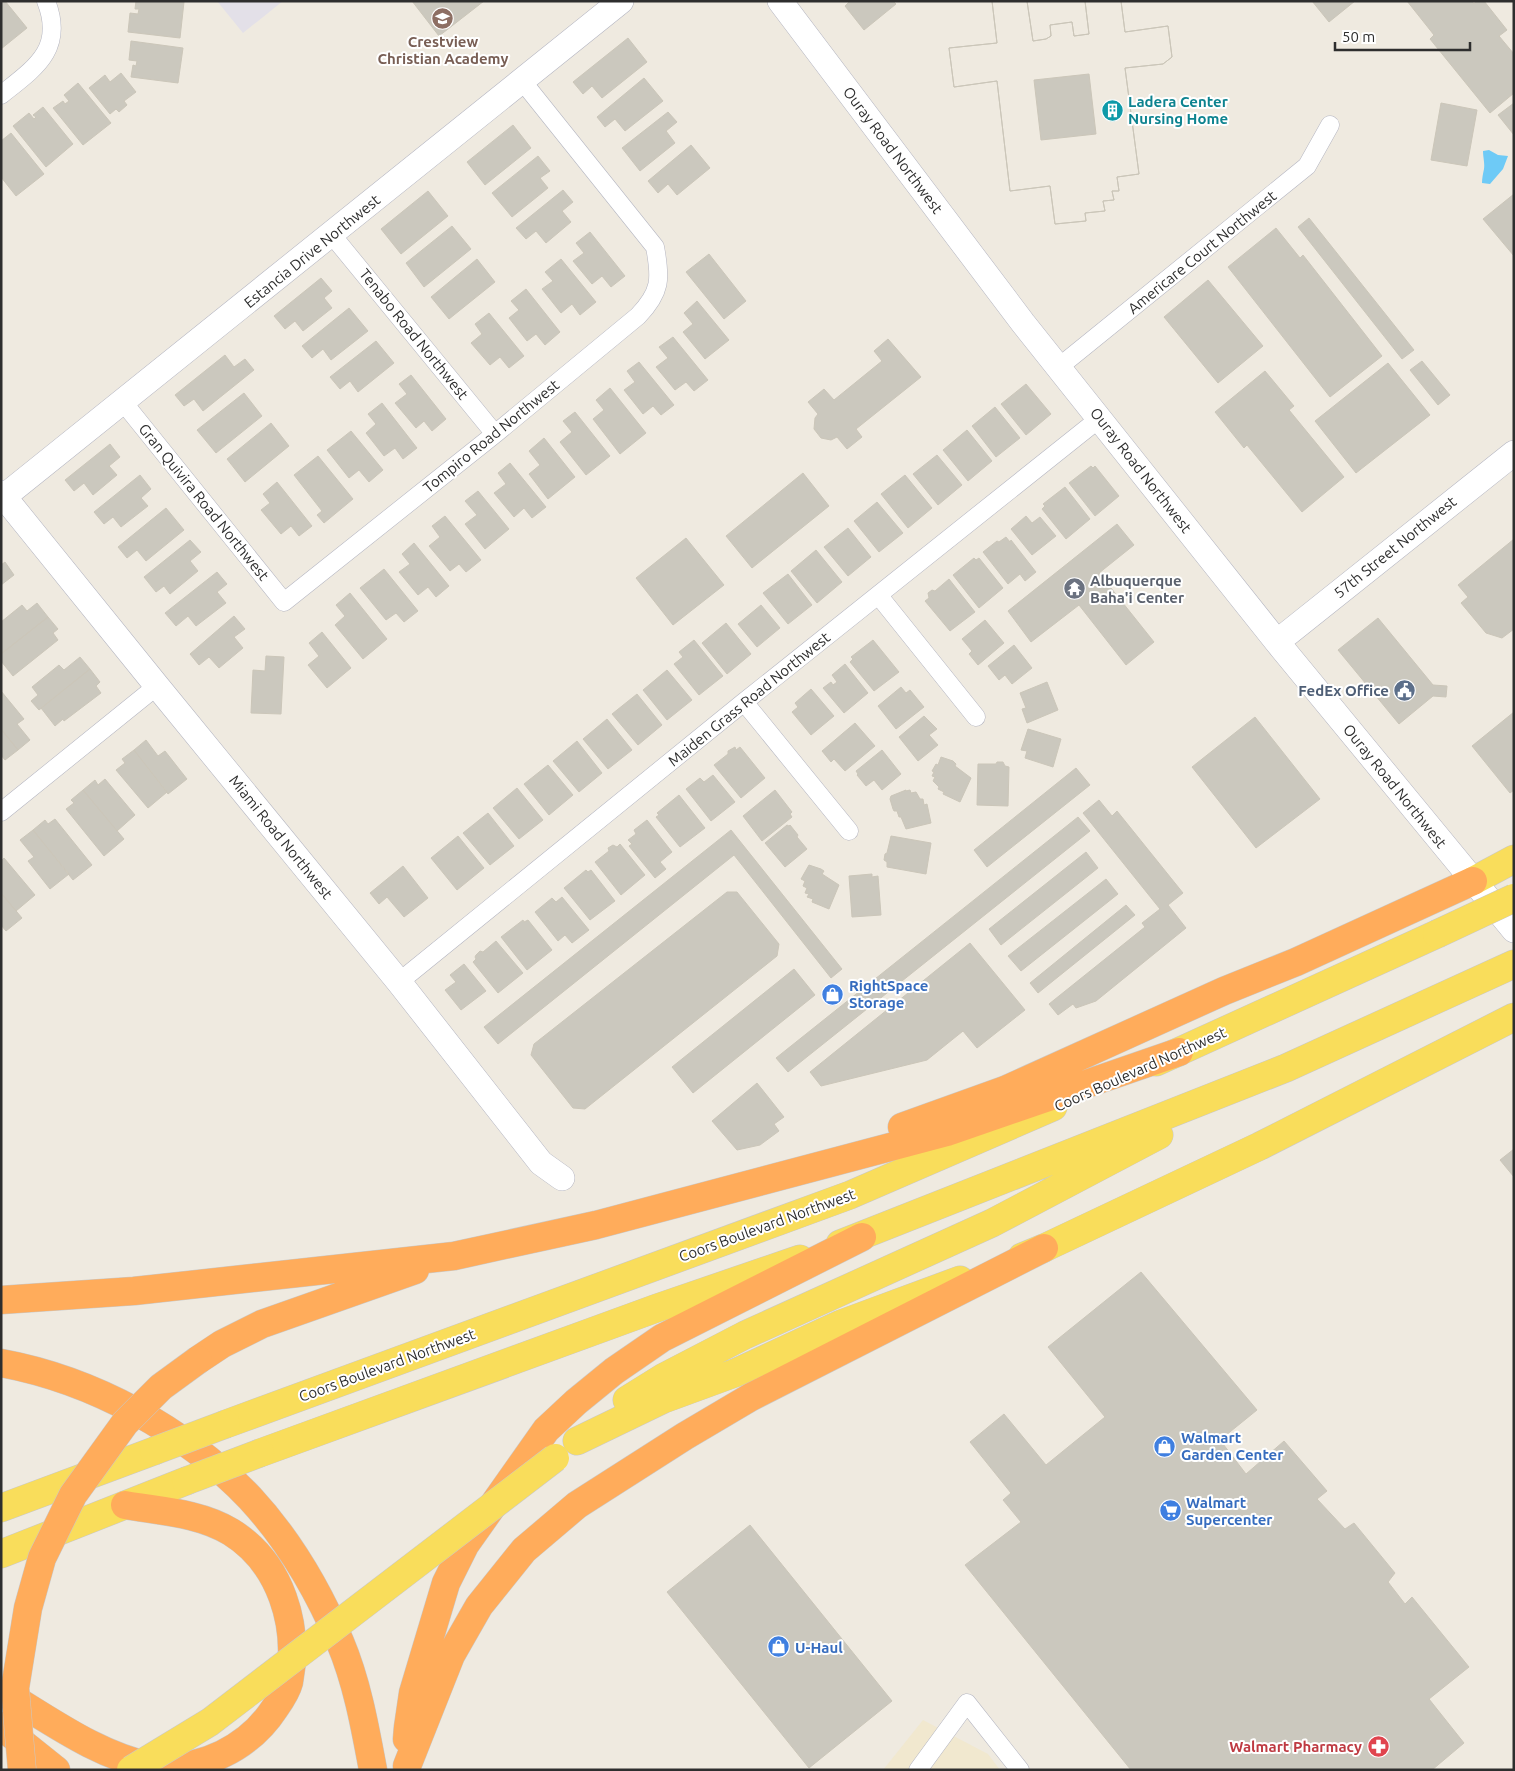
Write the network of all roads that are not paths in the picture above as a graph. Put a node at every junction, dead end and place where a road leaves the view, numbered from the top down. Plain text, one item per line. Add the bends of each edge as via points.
1 (46, 1) edge
2 (621, 1) edge
3 (780, 1) edge
4 (523, 82) junction
5 (1, 95) edge
6 (1330, 125) dead end
7 (332, 235) junction
8 (1059, 367) junction
9 (123, 402) junction
10 (1100, 418) junction
11 (495, 434) junction
12 (1514, 452) edge
13 (2, 496) edge
14 (879, 596) junction
15 (284, 602) joint
16 (1277, 642) junction
17 (156, 686) junction
18 (744, 702) junction
19 (976, 717) dead end
20 (1, 812) edge
21 (849, 831) dead end
22 (1514, 859) edge
23 (1473, 880) junction
24 (1514, 898) edge
25 (1514, 930) edge
26 (1514, 964) edge
27 (399, 982) junction
28 (1514, 1017) edge
29 (1179, 1052) junction
30 (1286, 1068) junction
31 (830, 1163) junction
32 (562, 1178) dead end
33 (862, 1237) junction
34 (1044, 1248) junction
35 (454, 1256) junction
36 (1, 1300) edge
37 (1, 1362) edge
38 (577, 1441) junction
39 (125, 1506) junction
40 (1, 1508) edge
41 (1, 1554) edge
42 (1, 1691) edge
43 (1, 1726) edge
44 (407, 1768) edge
45 (22, 1770) edge
46 (56, 1770) edge
47 (131, 1770) edge
48 (373, 1770) edge
49 (918, 1770) edge
50 (1020, 1770) edge

1 - 5 street via 53,27 51,42 32,70
2 - 4 street, Estancia Drive Northwest
3 - 8 street, Ouray Road Northwest
4 - 7 street, Estancia Drive Northwest
4 - 11 street, Tompiro Road Northwest via 655,247 658,287 649,305 638,316
6 - 8 street, Americare Court Northwest via 1307,166
7 - 9 street, Estancia Drive Northwest
7 - 11 street, Tenabo Road Northwest
8 - 10 street, Ouray Road Northwest
9 - 13 street, Estancia Drive Northwest
9 - 15 street, Gran Quivira Road Northwest
10 - 14 street, Maiden Grass Road Northwest
10 - 16 street, Ouray Road Northwest
11 - 15 street, Tompiro Road Northwest
12 - 16 street, 57th Street Northwest
13 - 17 street, Miami Road Northwest
14 - 18 street, Maiden Grass Road Northwest
14 - 19 street
16 - 23 street, Ouray Road Northwest
17 - 20 street
17 - 27 street, Miami Road Northwest
18 - 21 street
18 - 27 street, Maiden Grass Road Northwest
22 - 23 main road
23 - 25 street, Ouray Road Northwest
23 - 31 highway via 1005,1090 861,1142
24 - 29 main road, Coors Boulevard Northwest, bridge
26 - 30 main road
27 - 32 street, Miami Road Northwest via 542,1163
28 - 34 main road via 1260,1146
29 - 31 highway via 948,1132
29 - 40 main road, Coors Boulevard Northwest, bridge via 850,1195
30 - 33 main road
30 - 38 main road via 992,1223 745,1336 664,1377 629,1399
31 - 35 highway via 596,1225
33 - 39 main road, bridge via 657,1308 260,1453
33 - 44 highway via 662,1338 614,1371 546,1430 465,1545 446,1583 413,1693
34 - 38 main road via 842,1324 735,1373 664,1399
34 - 44 highway via 752,1397 577,1505 524,1550 479,1606 451,1655
35 - 36 highway via 134,1291
35 - 45 highway, bridge via 262,1324 222,1344 161,1387 125,1422 73,1495 42,1558 28,1608 15,1688
37 - 48 highway via 89,1388 118,1402 204,1456 251,1500 279,1533 324,1607 340,1643 362,1713
38 - 47 main road, bridge via 210,1722
39 - 41 main road
39 - 42 highway via 209,1521 250,1546 265,1563 285,1602 290,1625 288,1683 274,1711 249,1740 208,1763 184,1768 154,1767 118,1757 83,1742
43 - 46 highway
49 - 50 street via 967,1703

